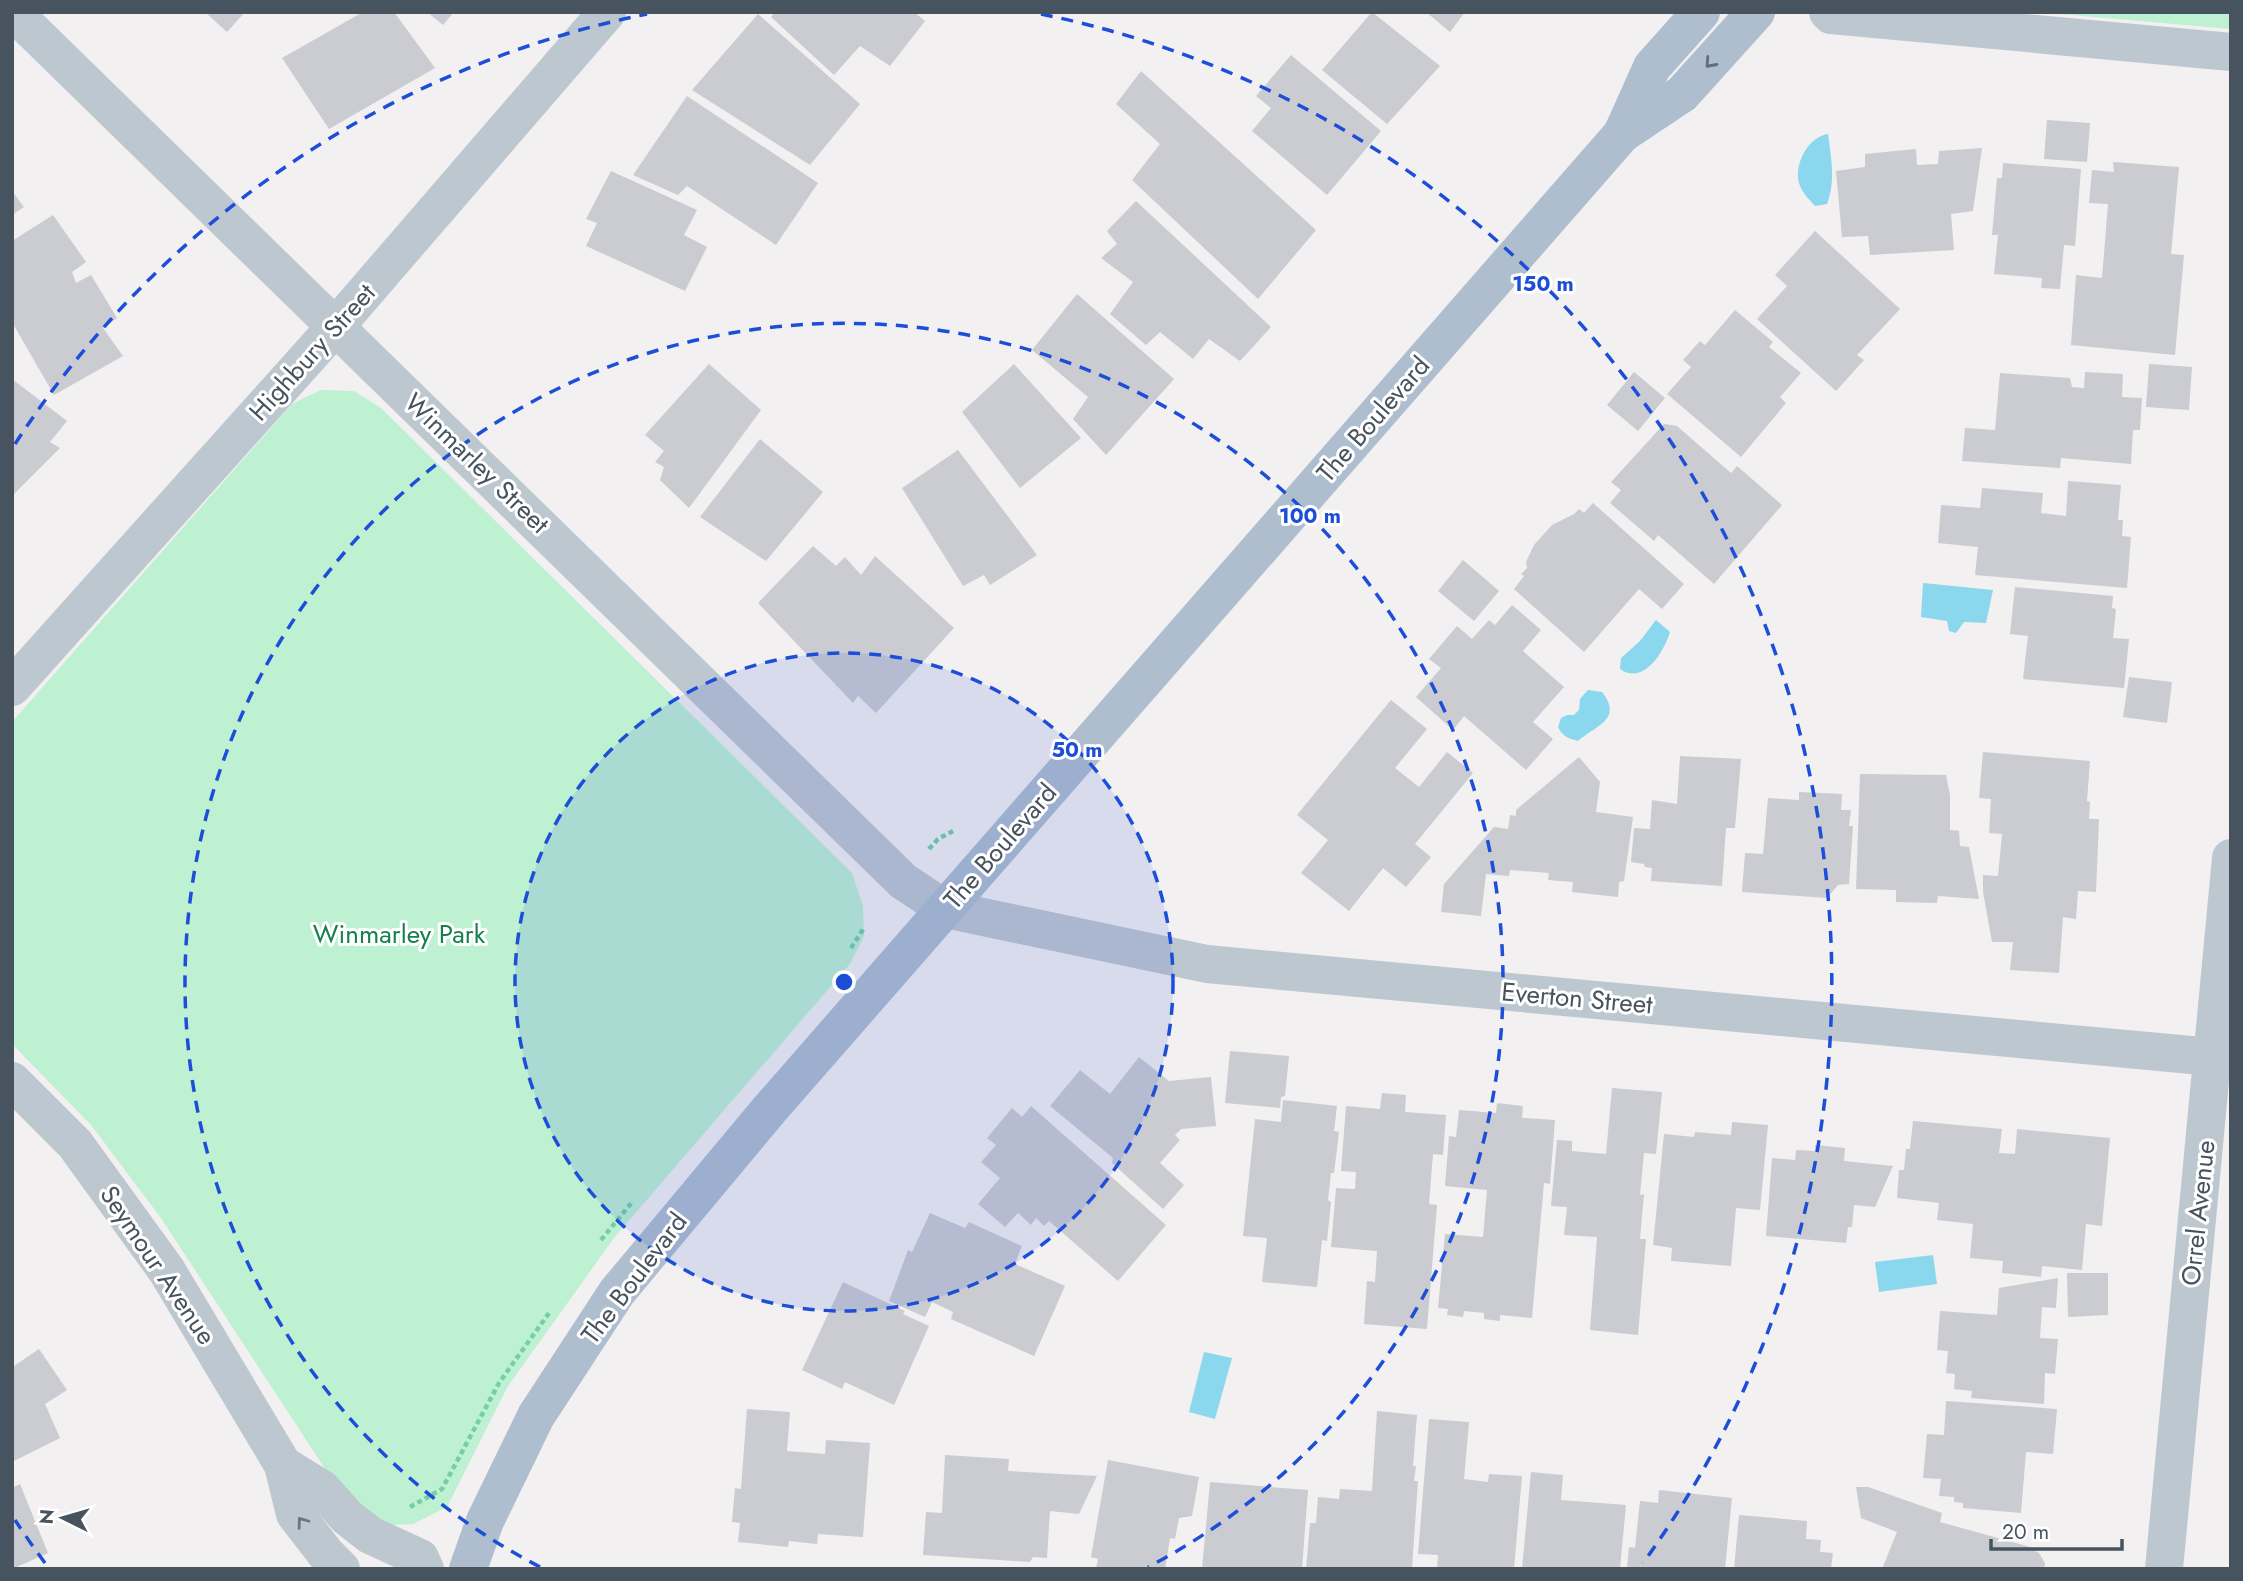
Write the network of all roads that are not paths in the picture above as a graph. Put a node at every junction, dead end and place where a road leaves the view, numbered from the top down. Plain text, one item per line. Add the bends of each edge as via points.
1 (13, 12) edge
2 (607, 12) edge
3 (1700, 12) edge
4 (1756, 12) edge
5 (1828, 12) edge
6 (2231, 51) edge
7 (1622, 134) junction
8 (336, 326) junction
9 (12, 687) edge
10 (2231, 858) edge
11 (945, 909) junction
12 (2213, 1057) junction
13 (12, 1081) edge
14 (283, 1465) junction
15 (341, 1569) edge
16 (425, 1569) edge
17 (468, 1569) edge
18 (2164, 1569) edge

1 - 8 street, Winmarley Street
2 - 8 street, Highbury Street
3 - 7 main road, The Boulevard via 1653,67
4 -> 7 main road, The Boulevard via 1682,94
5 - 6 street
7 - 11 main road, The Boulevard
8 - 9 street, Highbury Street
8 - 11 street, Winmarley Street via 903,881
10 - 12 street, Orrel Avenue
11 - 12 street, Everton Street via 1207,964
11 - 17 main road, The Boulevard via 617,1292 536,1416 485,1521
12 - 18 street, Orrel Avenue
13 - 14 street, Seymour Avenue via 75,1144 159,1260
15 -> 14 street, Seymour Avenue via 295,1514
14 - 16 street, Seymour Avenue via 322,1489 370,1535 420,1558

